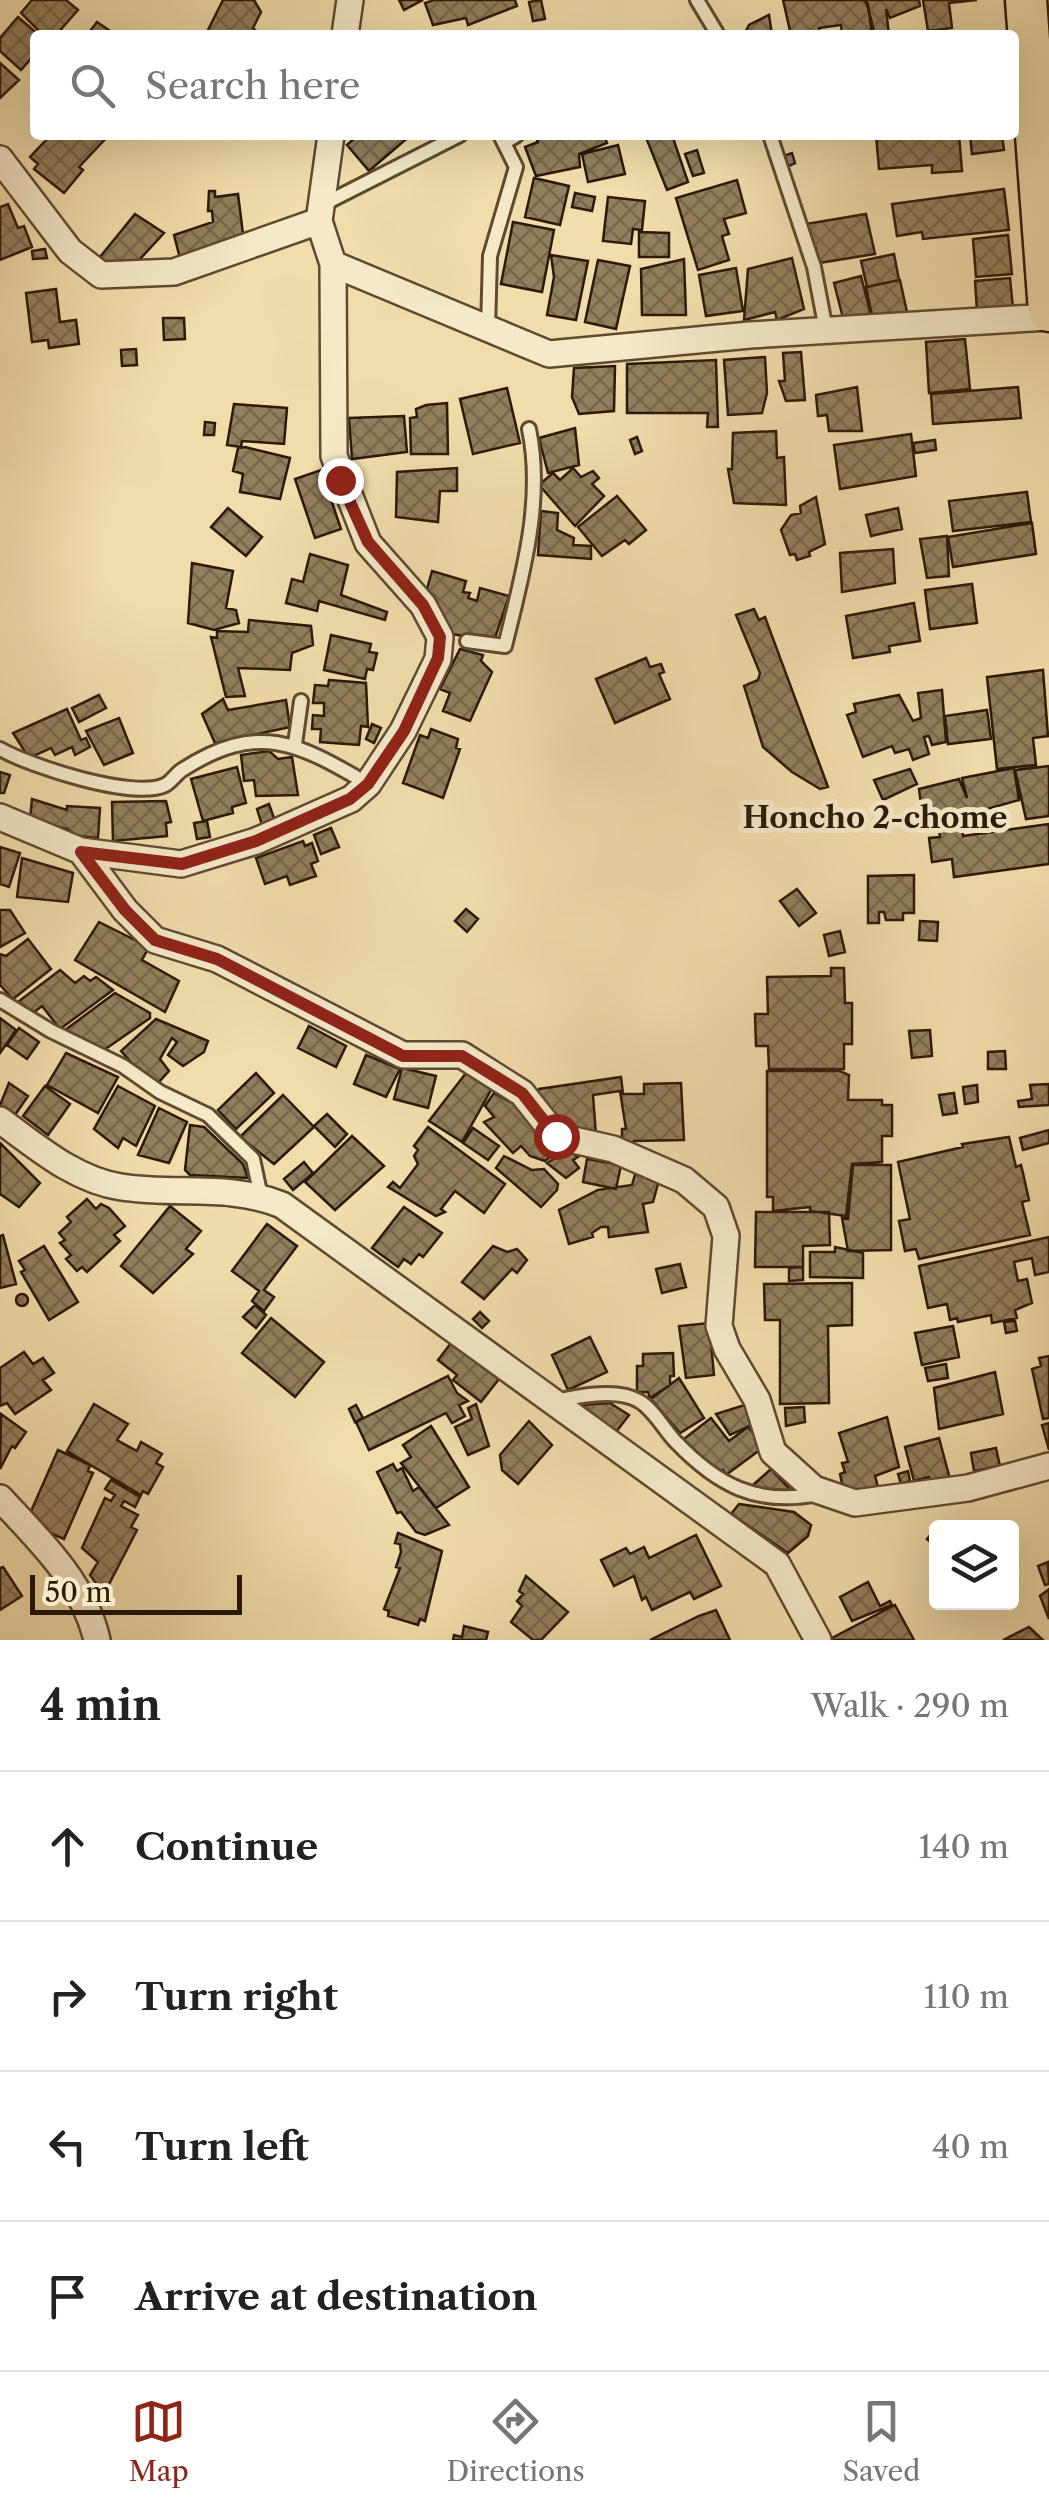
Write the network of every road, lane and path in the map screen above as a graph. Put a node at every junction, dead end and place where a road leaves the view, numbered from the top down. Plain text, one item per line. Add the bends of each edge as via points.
1 (350, 0) edge
2 (697, 0) edge
3 (1026, 0) edge
4 (346, 30) edge
5 (715, 30) edge
6 (331, 140) edge
7 (451, 140) edge
8 (502, 140) edge
9 (772, 140) edge
10 (0, 159) edge
11 (1044, 192) edge
12 (320, 213) junction
13 (332, 264) junction
14 (1049, 314) edge
15 (488, 329) junction
16 (826, 330) junction
17 (528, 429) dead end
18 (453, 639) junction
19 (302, 701) dead end
20 (296, 744) junction
21 (0, 748) edge
22 (368, 784) junction
23 (0, 817) edge
24 (81, 852) junction
25 (0, 1000) edge
26 (0, 1120) edge
27 (261, 1196) junction
28 (553, 1402) junction
29 (1049, 1466) edge
30 (824, 1493) junction
31 (0, 1498) edge
32 (96, 1640) edge
33 (818, 1640) edge

1 - 4 street
2 - 5 lane
3 - 11 main road
6 - 12 street
7 - 12 lane
8 - 15 lane via 516,167 490,256
9 - 16 lane via 814,267
10 - 12 street via 70,251 101,275 174,272
11 - 14 main road
12 - 13 street
13 - 15 street
13 - 18 street via 334,456 340,480 368,542
14 - 16 street
15 - 16 street via 548,354
17 - 18 lane via 534,456 529,546 506,646
18 - 22 street
19 - 20 lane
20 - 21 lane via 242,742 182,770 164,786 88,780
20 - 22 lane
22 - 24 street via 350,799 256,841 182,864
23 - 24 street
24 - 30 street via 155,940 217,959 403,1056 462,1056 522,1093 556,1136 648,1164 684,1180 716,1207 726,1236 719,1326 726,1349 757,1400 773,1452
25 - 27 lane via 208,1115 253,1159
26 - 27 street via 66,1168 120,1187
27 - 28 street
28 - 30 lane via 580,1396 640,1401 717,1477 781,1501
28 - 33 street via 777,1564
29 - 30 street via 968,1488 855,1503
31 - 32 street via 55,1557 92,1618

